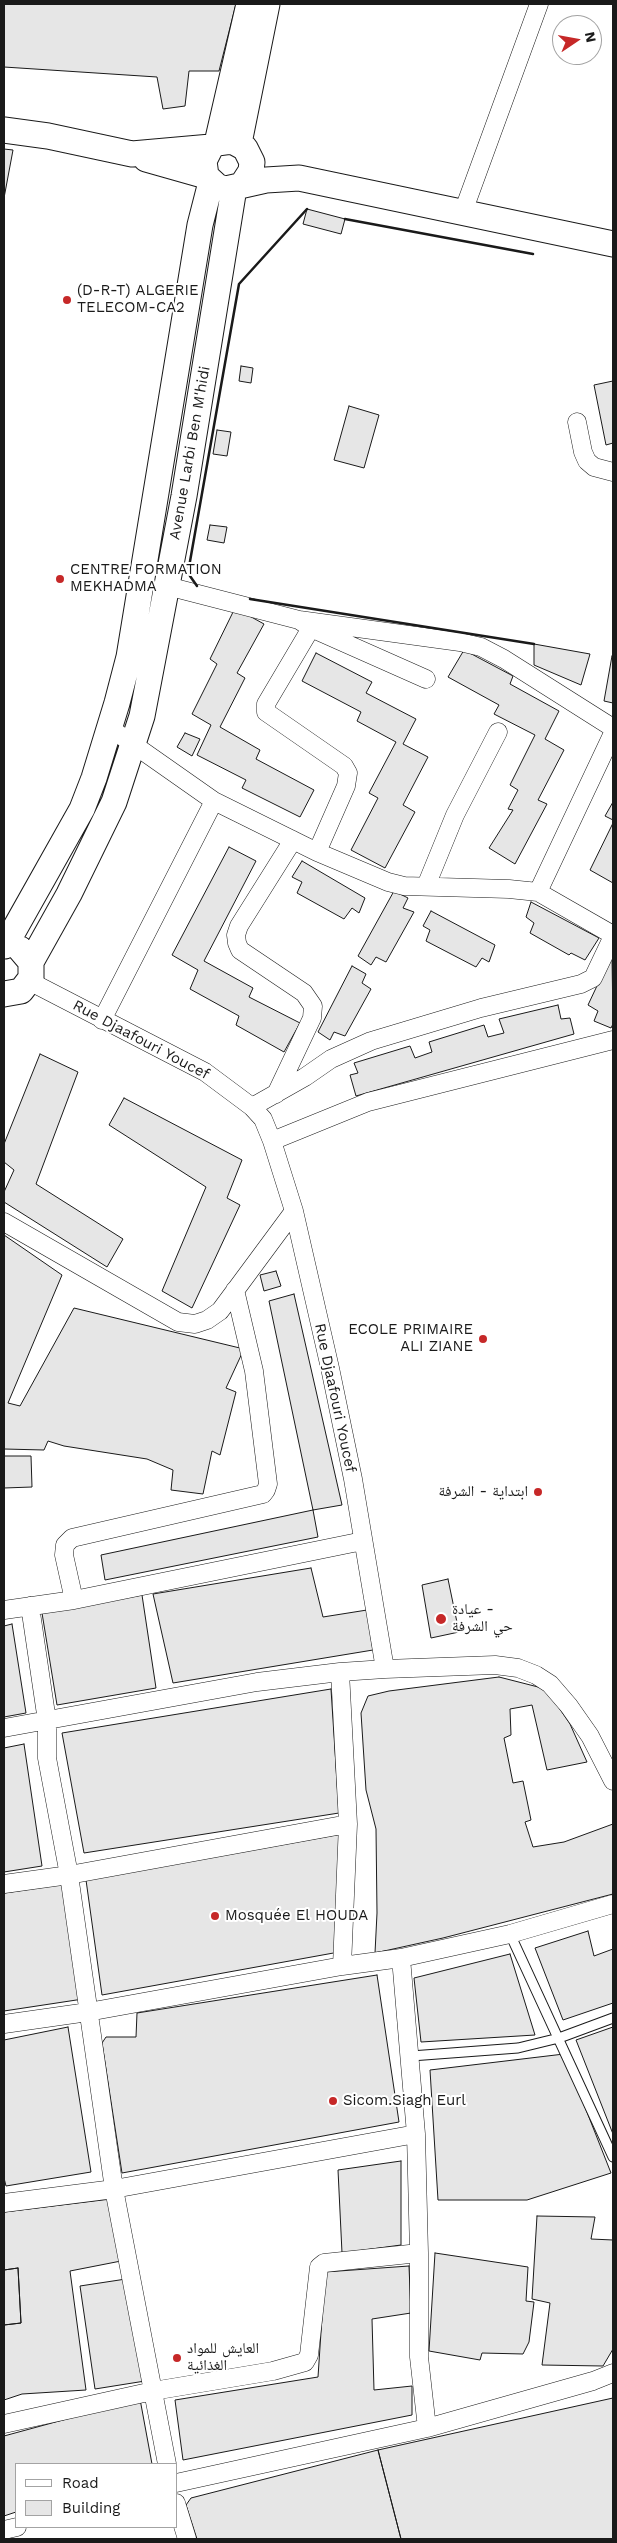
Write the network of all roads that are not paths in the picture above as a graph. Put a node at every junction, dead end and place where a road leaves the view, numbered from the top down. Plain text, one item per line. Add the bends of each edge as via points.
1 (249, 4) edge
2 (267, 4) edge
3 (540, 4) edge
4 (4, 130) edge
5 (228, 145) junction
6 (132, 154) junction
7 (299, 178) junction
8 (223, 183) junction
9 (463, 212) junction
10 (613, 244) edge
11 (577, 422) dead end
12 (613, 472) edge
13 (167, 586) junction
14 (305, 624) junction
15 (426, 680) dead end
16 (110, 728) junction
17 (613, 728) edge
18 (498, 732) dead end
19 (613, 733) edge
20 (134, 744) junction
21 (214, 801) junction
22 (293, 840) junction
23 (317, 852) junction
24 (426, 886) junction
25 (538, 892) junction
26 (613, 935) edge
27 (5, 946) edge
28 (20, 983) edge
29 (4, 1016) edge
30 (102, 1020) junction
31 (613, 1040) edge
32 (276, 1094) junction
33 (252, 1107) junction
34 (272, 1140) junction
35 (294, 1211) junction
36 (4, 1222) edge
37 (235, 1290) junction
38 (362, 1541) junction
39 (74, 1600) junction
40 (30, 1606) junction
41 (4, 1610) edge
42 (385, 1669) junction
43 (340, 1672) junction
44 (47, 1721) junction
45 (4, 1728) edge
46 (613, 1782) edge
47 (348, 1824) junction
48 (69, 1875) junction
49 (4, 1884) edge
50 (613, 1904) edge
51 (510, 1934) junction
52 (401, 1958) junction
53 (342, 1966) junction
54 (88, 2012) junction
55 (613, 2018) edge
56 (4, 2024) edge
57 (559, 2038) junction
58 (411, 2056) junction
59 (416, 2134) junction
60 (613, 2157) edge
61 (114, 2189) junction
62 (4, 2203) edge
63 (419, 2253) junction
64 (613, 2373) edge
65 (153, 2391) junction
66 (4, 2424) edge
67 (427, 2428) junction
68 (167, 2463) edge
69 (178, 2483) edge
70 (178, 2510) edge
71 (187, 2539) edge

1 - 5 main road
2 - 5 main road
3 - 9 street
4 - 6 main road
5 - 6 main road
5 - 7 main road
5 - 8 main road via 204,160
5 - 8 main road via 252,162 252,171
6 - 8 main road
7 - 8 main road
7 - 9 main road
8 - 13 main road, Avenue Larbi Ben M'hidi
8 - 16 main road, Avenue Larbi Ben M'hidi via 200,225 129,657
9 - 10 main road
11 - 12 street via 587,461 594,467
13 - 14 street
13 - 20 main road, Avenue Larbi Ben M'hidi
14 - 15 street
14 - 17 street via 481,647
14 - 23 street via 266,704 266,712 344,766 348,773 346,786
16 - 20 street
16 - 27 main road, Avenue Larbi Ben M'hidi via 82,809
18 - 24 street via 455,815
19 - 25 street
20 - 21 street
20 - 28 main road, Avenue Larbi Ben M'hidi via 100,832
21 - 22 street
21 - 30 street
22 - 23 street
22 - 32 street via 236,935 240,950 304,993 313,1006 312,1018
23 - 24 street via 388,882
24 - 25 street
25 - 26 street
26 - 32 street via 593,978 581,984 481,1008 371,1041 331,1059
27 - 28 main road via 21,950
28 - 29 main road, Avenue Larbi Ben M'hidi
28 - 30 street, Rue Djaafouri Youcef
30 - 33 street, Rue Djaafouri Youcef via 205,1072
31 - 34 street via 368,1102
32 - 33 street
33 - 34 street, Rue Djaafouri Youcef via 263,1119
34 - 35 street, Rue Djaafouri Youcef
35 - 37 street
35 - 38 street, Rue Djaafouri Youcef via 353,1479
36 - 37 street via 178,1322 195,1324 207,1320 220,1311
37 - 39 street via 254,1372 268,1484 264,1494 72,1538 65,1545 64,1555
38 - 39 street
38 - 42 street, Rue Djaafouri Youcef
39 - 40 street
40 - 41 street
40 - 44 street
42 - 43 street
42 - 46 street via 496,1665 536,1675 550,1684 569,1706 590,1736
43 - 44 street via 257,1682
43 - 47 street
44 - 45 street
44 - 48 street via 48,1758
47 - 48 street
47 - 53 street
48 - 49 street
48 - 54 street
50 - 51 street
51 - 52 street
51 - 57 lane
52 - 53 street
52 - 58 street
53 - 54 street
54 - 56 street
54 - 61 street
55 - 57 lane
57 - 58 lane via 518,2048
57 - 60 lane
58 - 59 street
59 - 61 street
59 - 63 street
61 - 62 street
61 - 65 street
63 - 65 street via 324,2263 319,2267 306,2362 264,2373
63 - 67 street via 419,2357
64 - 67 street via 593,2382
65 - 66 street
65 - 68 street
67 - 69 street
70 - 71 street

